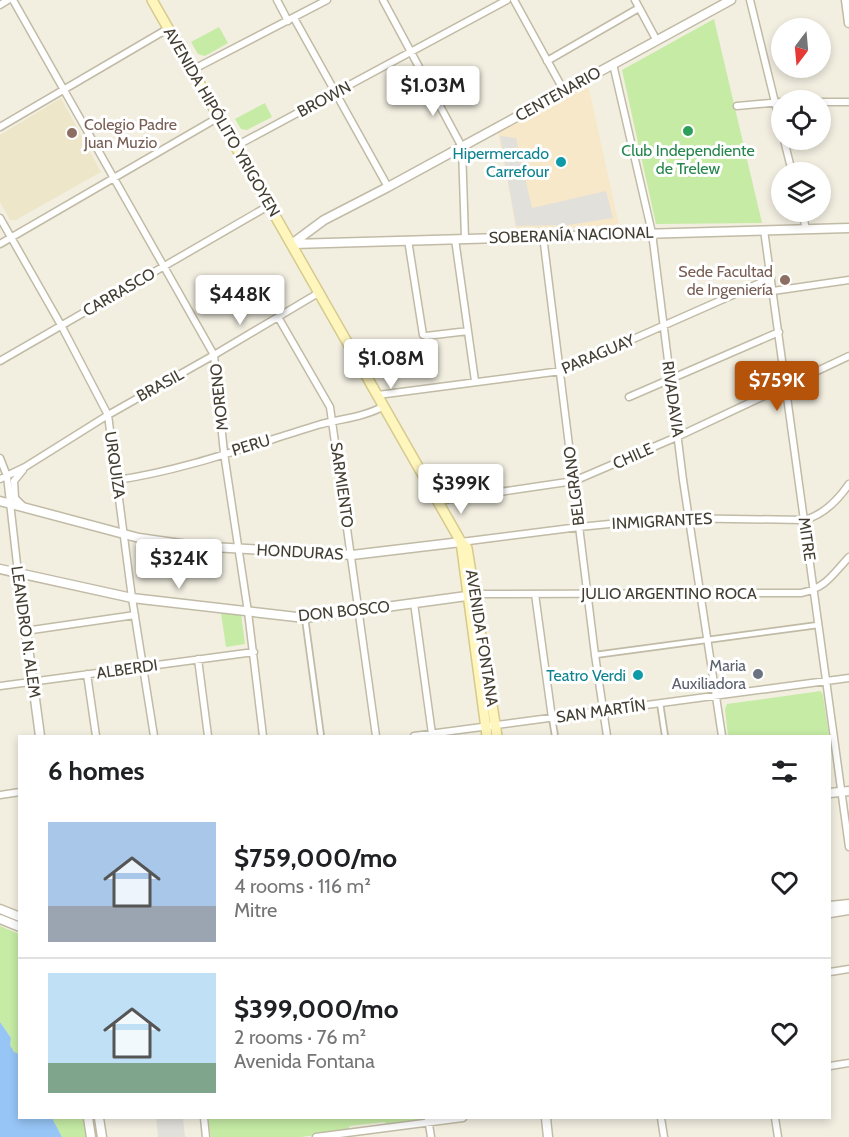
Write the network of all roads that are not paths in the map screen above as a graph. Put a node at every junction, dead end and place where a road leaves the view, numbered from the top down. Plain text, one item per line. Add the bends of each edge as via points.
1 (8, 0) edge
2 (13, 0) edge
3 (152, 0) edge
4 (277, 0) edge
5 (327, 0) edge
6 (383, 0) edge
7 (507, 0) edge
8 (514, 0) edge
9 (635, 0) edge
10 (731, 0) edge
11 (750, 0) edge
12 (846, 0) edge
13 (0, 5) edge
14 (639, 8) junction
15 (291, 20) junction
16 (849, 22) edge
17 (169, 28) junction
18 (657, 41) junction
19 (411, 52) junction
20 (548, 61) junction
21 (614, 64) junction
22 (192, 70) junction
23 (64, 89) junction
24 (775, 90) edge
25 (564, 92) junction
26 (335, 93) junction
27 (831, 102) edge
28 (849, 102) edge
29 (771, 103) edge
30 (737, 106) dead end
31 (219, 117) junction
32 (0, 127) edge
33 (236, 146) junction
34 (462, 147) junction
35 (114, 178) junction
36 (388, 187) junction
37 (270, 205) junction
38 (0, 218) edge
39 (804, 222) edge
40 (849, 228) edge
41 (806, 229) junction
42 (764, 230) junction
43 (652, 233) junction
44 (543, 236) junction
45 (11, 238) junction
46 (465, 238) junction
47 (455, 239) junction
48 (408, 240) junction
49 (0, 244) edge
50 (293, 244) junction
51 (164, 266) junction
52 (771, 278) junction
53 (849, 280) edge
54 (773, 291) junction
55 (320, 292) junction
56 (278, 317) junction
57 (61, 326) junction
58 (663, 326) junction
59 (468, 331) junction
60 (779, 332) junction
61 (214, 355) junction
62 (849, 356) edge
63 (0, 361) edge
64 (561, 371) junction
65 (670, 380) junction
66 (475, 381) junction
67 (786, 386) junction
68 (378, 395) junction
69 (629, 397) dead end
70 (384, 406) junction
71 (108, 415) junction
72 (333, 421) junction
73 (679, 436) junction
74 (224, 453) junction
75 (0, 458) edge
76 (25, 467) junction
77 (7, 476) junction
78 (0, 479) edge
79 (117, 480) junction
80 (574, 481) junction
81 (849, 483) edge
82 (0, 501) edge
83 (438, 501) junction
84 (10, 502) junction
85 (23, 506) junction
86 (689, 518) junction
87 (804, 520) junction
88 (579, 527) junction
89 (124, 534) junction
90 (461, 542) junction
91 (238, 548) junction
92 (352, 555) junction
93 (849, 557) edge
94 (849, 566) edge
95 (840, 567) junction
96 (0, 569) edge
97 (18, 573) junction
98 (813, 591) junction
99 (588, 592) junction
100 (700, 593) junction
101 (535, 594) junction
102 (472, 595) junction
103 (132, 598) junction
104 (414, 603) junction
105 (359, 611) junction
106 (248, 612) junction
107 (135, 615) junction
108 (305, 618) junction
109 (818, 625) junction
110 (25, 631) junction
111 (708, 640) junction
112 (254, 652) junction
113 (595, 655) junction
114 (198, 659) junction
115 (144, 666) junction
116 (87, 674) junction
117 (849, 678) edge
118 (826, 681) junction
119 (32, 682) junction
120 (0, 686) edge
121 (716, 696) junction
122 (660, 703) junction
123 (604, 711) junction
124 (552, 718) junction
125 (490, 730) edge
126 (40, 735) edge
127 (96, 735) edge
128 (154, 735) edge
129 (208, 735) edge
130 (263, 735) edge
131 (321, 735) edge
132 (376, 735) edge
133 (432, 735) edge
134 (555, 735) edge
135 (607, 735) edge
136 (665, 735) edge
137 (722, 735) edge
138 (845, 791) edge
139 (18, 792) edge
140 (0, 795) edge
141 (849, 847) edge
142 (849, 903) edge
143 (831, 906) edge
144 (0, 909) edge
145 (849, 910) edge
146 (831, 913) edge
147 (18, 916) edge
148 (0, 919) edge
149 (18, 926) edge
150 (849, 969) edge
151 (831, 972) edge
152 (849, 1064) edge
153 (831, 1066) edge
154 (88, 1119) edge
155 (99, 1119) edge
156 (204, 1119) edge
157 (446, 1119) edge
158 (546, 1119) edge
159 (661, 1119) edge
160 (775, 1119) edge
161 (429, 1120) edge
162 (91, 1137) edge
163 (102, 1137) edge
164 (206, 1137) edge
165 (316, 1137) edge
166 (321, 1137) edge
167 (431, 1137) edge
168 (548, 1137) edge
169 (663, 1137) edge
170 (778, 1137) edge

1 - 13 street
2 - 23 street, MORENO
3 - 17 main road, AVENIDA HIPÓLITO YRIGOYEN
4 - 15 street
5 - 15 street
6 - 19 street
7 - 19 street, BROWN
8 - 20 street
9 - 14 street
10 - 18 street, CENTENARIO
11 - 24 street
12 - 16 street
14 - 18 street
14 - 20 street
15 - 22 street
15 - 26 street
17 - 22 main road, AVENIDA HIPÓLITO YRIGOYEN
17 - 23 street
18 - 21 street, CENTENARIO
19 - 26 street, BROWN
19 - 34 street
20 - 25 street
21 - 25 street, CENTENARIO
21 - 43 street, RIVADAVIA
22 - 31 main road, AVENIDA HIPÓLITO YRIGOYEN
23 - 32 street
23 - 35 street, MORENO
25 - 34 street, CENTENARIO
26 - 33 street, BROWN
26 - 36 street
27 - 28 street
29 - 30 street
31 - 33 main road, AVENIDA HIPÓLITO YRIGOYEN
31 - 35 street
33 - 37 main road, AVENIDA HIPÓLITO YRIGOYEN
34 - 36 street, CENTENARIO
34 - 46 street
35 - 45 street
35 - 51 street, MORENO
36 - 50 street, CENTENARIO via 324,220
37 - 50 main road, AVENIDA HIPÓLITO YRIGOYEN
37 - 51 street, CARRASCO
38 - 45 street, URQUIZA
39 - 41 street
40 - 41 street, SOBERANÍA NACIONAL
41 - 42 street, SOBERANÍA NACIONAL
42 - 43 street, SOBERANÍA NACIONAL
42 - 52 street, MITRE
43 - 44 street, SOBERANÍA NACIONAL
43 - 58 street, RIVADAVIA
44 - 46 street, SOBERANÍA NACIONAL
44 - 64 street, BELGRANO
45 - 49 street
45 - 57 street, URQUIZA
46 - 47 street, SOBERANÍA NACIONAL
47 - 48 street, SOBERANÍA NACIONAL
47 - 59 street
48 - 50 street, SOBERANÍA NACIONAL
48 - 59 street via 423,335
50 - 55 main road, AVENIDA FONTANA
51 - 57 street, CARRASCO
51 - 61 street, MORENO
52 - 54 street, MITRE
52 - 58 street, PARAGUAY
53 - 54 street
54 - 60 street, MITRE
55 - 56 street, BRASIL
55 - 68 main road, AVENIDA FONTANA
56 - 61 street, BRASIL
56 - 72 street, SARMIENTO via 330,407
57 - 63 street, CARRASCO
57 - 71 street, URQUIZA
58 - 64 street, PARAGUAY
58 - 65 street, RIVADAVIA
59 - 66 street
60 - 65 street
60 - 67 street, MITRE
61 - 71 street, BRASIL
61 - 74 street, MORENO
62 - 67 street, CHILE
64 - 66 street, PARAGUAY
64 - 80 street, BELGRANO
65 - 69 street
65 - 73 street, RIVADAVIA
66 - 68 street, PARAGUAY
67 - 73 street, CHILE
67 - 87 street, MITRE
68 - 70 main road, AVENIDA FONTANA
70 - 72 street, PERU
70 - 83 main road, AVENIDA FONTANA
71 - 76 street, BRASIL
71 - 79 street, URQUIZA
72 - 74 street, PERU
72 - 92 street, SARMIENTO
73 - 80 street, CHILE
73 - 86 street, RIVADAVIA
74 - 79 street, PERU via 153,475
74 - 91 street, MORENO
75 - 77 street, LEANDRO N. ALEM
76 - 77 street, BRASIL
76 - 85 street via 14,481 15,498
77 - 78 street, BRASIL
77 - 84 street, LEANDRO N. ALEM
79 - 89 street, URQUIZA
80 - 83 street, CHILE
80 - 88 street, BELGRANO
81 - 87 street, INMIGRANTES via 820,514
82 - 84 street, HONDURAS
83 - 90 main road, AVENIDA FONTANA
84 - 85 street, HONDURAS
84 - 97 street, LEANDRO N. ALEM
85 - 89 street, HONDURAS
86 - 87 street, INMIGRANTES
86 - 88 street, INMIGRANTES
86 - 100 street, RIVADAVIA
87 - 98 street, MITRE
88 - 90 street, INMIGRANTES
88 - 99 street, BELGRANO
89 - 91 street, HONDURAS via 163,543
89 - 103 street, URQUIZA
90 - 92 street, HONDURAS
90 - 102 main road, AVENIDA FONTANA via 469,554
91 - 92 street, HONDURAS
91 - 106 street, MORENO
92 - 105 street, SARMIENTO
93 - 95 street
94 - 95 street
95 - 98 street via 828,582
96 - 97 street, DON BOSCO
97 - 103 street, DON BOSCO
97 - 110 street, LEANDRO N. ALEM
98 - 100 street, JULIO ARGENTINO ROCA
98 - 109 street, MITRE
99 - 100 street, JULIO ARGENTINO ROCA
99 - 101 street, JULIO ARGENTINO ROCA
99 - 113 street, BELGRANO
100 - 111 street, RIVADAVIA
101 - 102 street, JULIO ARGENTINO ROCA
101 - 124 street
102 - 104 street, DON BOSCO
102 - 125 main road, AVENIDA FONTANA
103 - 106 street, DON BOSCO
103 - 107 street, URQUIZA
104 - 105 street, DON BOSCO
104 - 133 street
105 - 108 street, DON BOSCO
105 - 132 street, SARMIENTO
106 - 108 street, DON BOSCO
106 - 112 street, MORENO
107 - 110 street
107 - 115 street, URQUIZA
108 - 131 street
109 - 111 street
109 - 118 street, MITRE
110 - 119 street, LEANDRO N. ALEM
111 - 113 street
111 - 121 street, RIVADAVIA
112 - 114 street, ALBERDI
112 - 130 street, MORENO
113 - 123 street, BELGRANO
114 - 115 street, ALBERDI
114 - 129 street
115 - 116 street, ALBERDI
115 - 128 street, URQUIZA
116 - 119 street, ALBERDI
116 - 127 street
117 - 118 street, SAN MARTÍN
118 - 121 street, SAN MARTÍN
118 - 138 street, MITRE
119 - 120 street, ALBERDI
119 - 126 street, LEANDRO N. ALEM
121 - 122 street, SAN MARTÍN
121 - 137 street, RIVADAVIA
122 - 123 street, SAN MARTÍN
122 - 136 street
123 - 124 street, SAN MARTÍN
123 - 135 street, BELGRANO
124 - 125 street, SAN MARTÍN
124 - 134 street
125 - 133 street, SAN MARTÍN
138 - 141 street, MITRE
139 - 140 street
142 - 143 street
144 - 147 street
145 - 146 street
148 - 149 street
150 - 151 street
152 - 153 street
154 - 162 street
155 - 163 street
156 - 164 street
157 - 161 street
158 - 168 street
159 - 169 street
160 - 170 street
161 - 166 street
161 - 167 street
165 - 166 street

